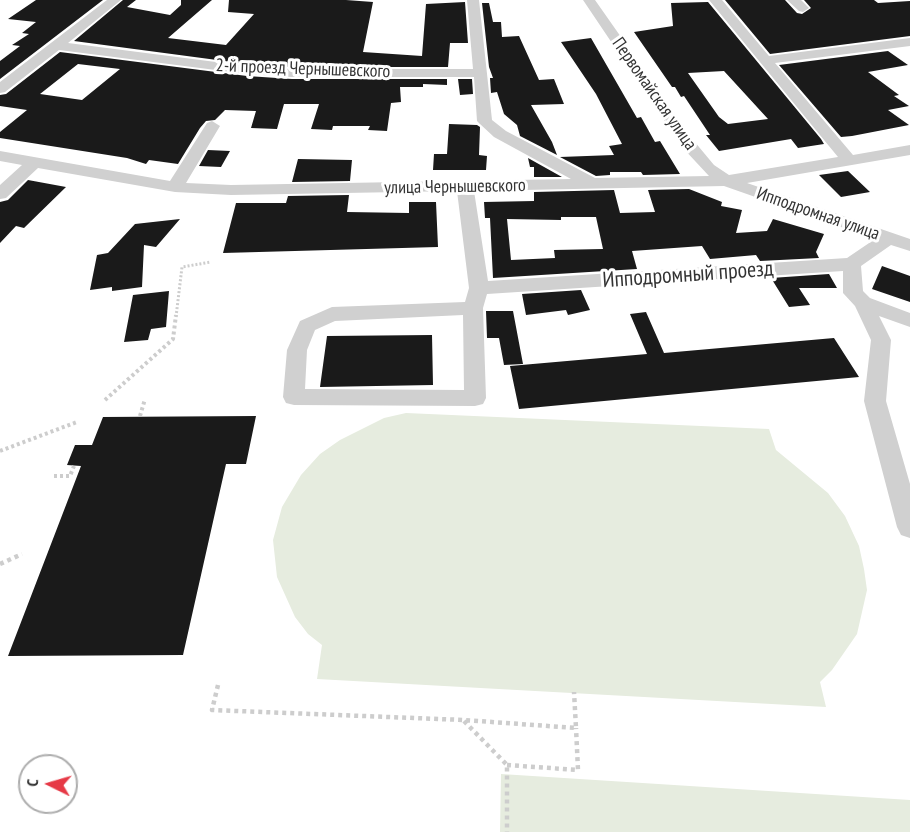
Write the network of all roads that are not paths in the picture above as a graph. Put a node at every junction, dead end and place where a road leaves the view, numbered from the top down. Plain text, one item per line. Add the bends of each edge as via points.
1 (115, 0) edge
2 (473, 0) edge
3 (589, 0) edge
4 (715, 0) edge
5 (910, 42) edge
6 (55, 45) junction
7 (768, 60) junction
8 (480, 73) junction
9 (0, 89) edge
10 (212, 126) dead end
11 (910, 150) edge
12 (0, 156) edge
13 (850, 161) junction
14 (34, 162) junction
15 (726, 181) junction
16 (594, 184) junction
17 (175, 187) junction
18 (465, 188) junction
19 (0, 194) edge
20 (888, 238) junction
21 (910, 245) edge
22 (852, 264) junction
23 (476, 298) junction
24 (863, 303) junction
25 (910, 320) edge
26 (908, 514) edge

1 - 6 street
2 - 8 street
3 - 15 street, Первомайская улица via 688,144 708,168
4 - 7 street
5 - 7 street
6 - 8 street, 2-й проезд Чернышевского via 258,71
6 - 9 street
7 - 13 street
8 - 16 street via 485,121 500,134
10 - 17 street
11 - 13 street, улица Чернышевского
12 - 14 street, улица Чернышевского
13 - 15 street, улица Чернышевского
14 - 17 street, улица Чернышевского
14 - 19 street
15 - 16 street, улица Чернышевского
15 - 20 street, Ипподромная улица
16 - 18 street, улица Чернышевского
17 - 18 street, улица Чернышевского
18 - 23 street
20 - 21 street, Ипподромная улица
20 - 22 street
22 - 23 street, Ипподромный проезд
22 - 24 street via 853,292
23 - 23 street, Ипподромный проезд via 476,398 294,397 297,350 307,326 332,314
24 - 25 street
24 - 26 street via 881,340 875,400

